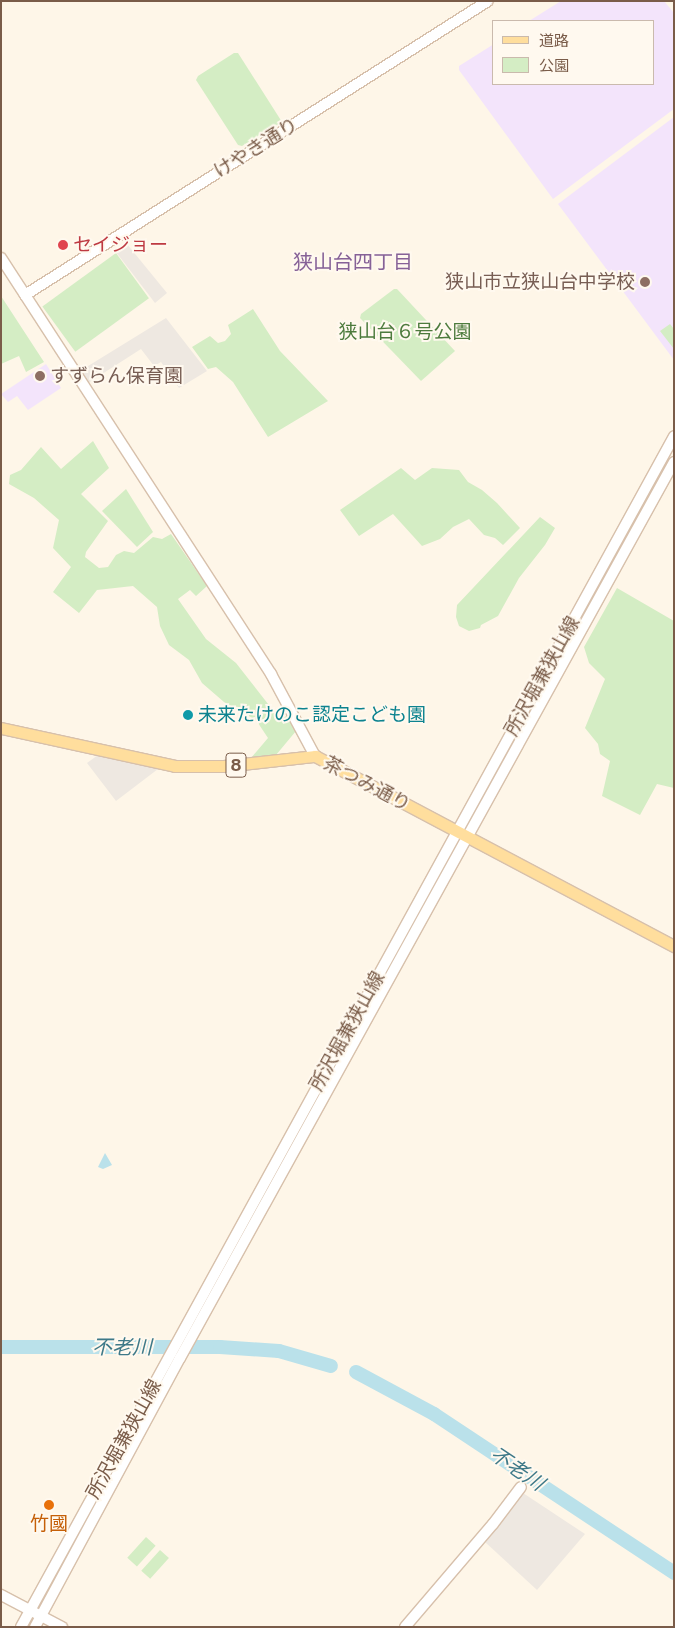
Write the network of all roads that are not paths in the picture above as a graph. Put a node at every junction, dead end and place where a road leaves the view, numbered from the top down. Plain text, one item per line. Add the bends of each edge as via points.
1 (488, 1) edge
2 (1, 258) edge
3 (25, 295) junction
4 (674, 436) edge
5 (674, 462) edge
6 (1, 728) edge
7 (315, 756) junction
8 (461, 835) junction
9 (674, 946) edge
10 (175, 1358) junction
11 (521, 1487) dead end
12 (1, 1595) edge
13 (31, 1610) junction
14 (41, 1616) junction
15 (21, 1627) edge
16 (35, 1627) edge
17 (62, 1627) edge
18 (405, 1627) edge

1 - 3 main road, けやき通り
2 - 3 main road
3 - 7 main road via 271,674
4 - 8 main road, 所沢堀兼狭山線
5 - 8 main road, 所沢堀兼狭山線
6 - 7 main road, 茶つみ通り / 8 via 175,766 210,767
7 - 8 main road, 茶つみ通り
8 - 9 main road, 茶つみ通り
8 - 10 main road, 所沢堀兼狭山線 via 191,1339
8 - 10 main road, 所沢堀兼狭山線 via 179,1339
10 - 13 main road, 所沢堀兼狭山線
10 - 14 main road, 所沢堀兼狭山線
11 - 18 main road
12 - 13 main road
13 - 14 main road
13 - 15 main road, 所沢堀兼狭山線
14 - 16 main road, 所沢堀兼狭山線
14 - 17 main road

